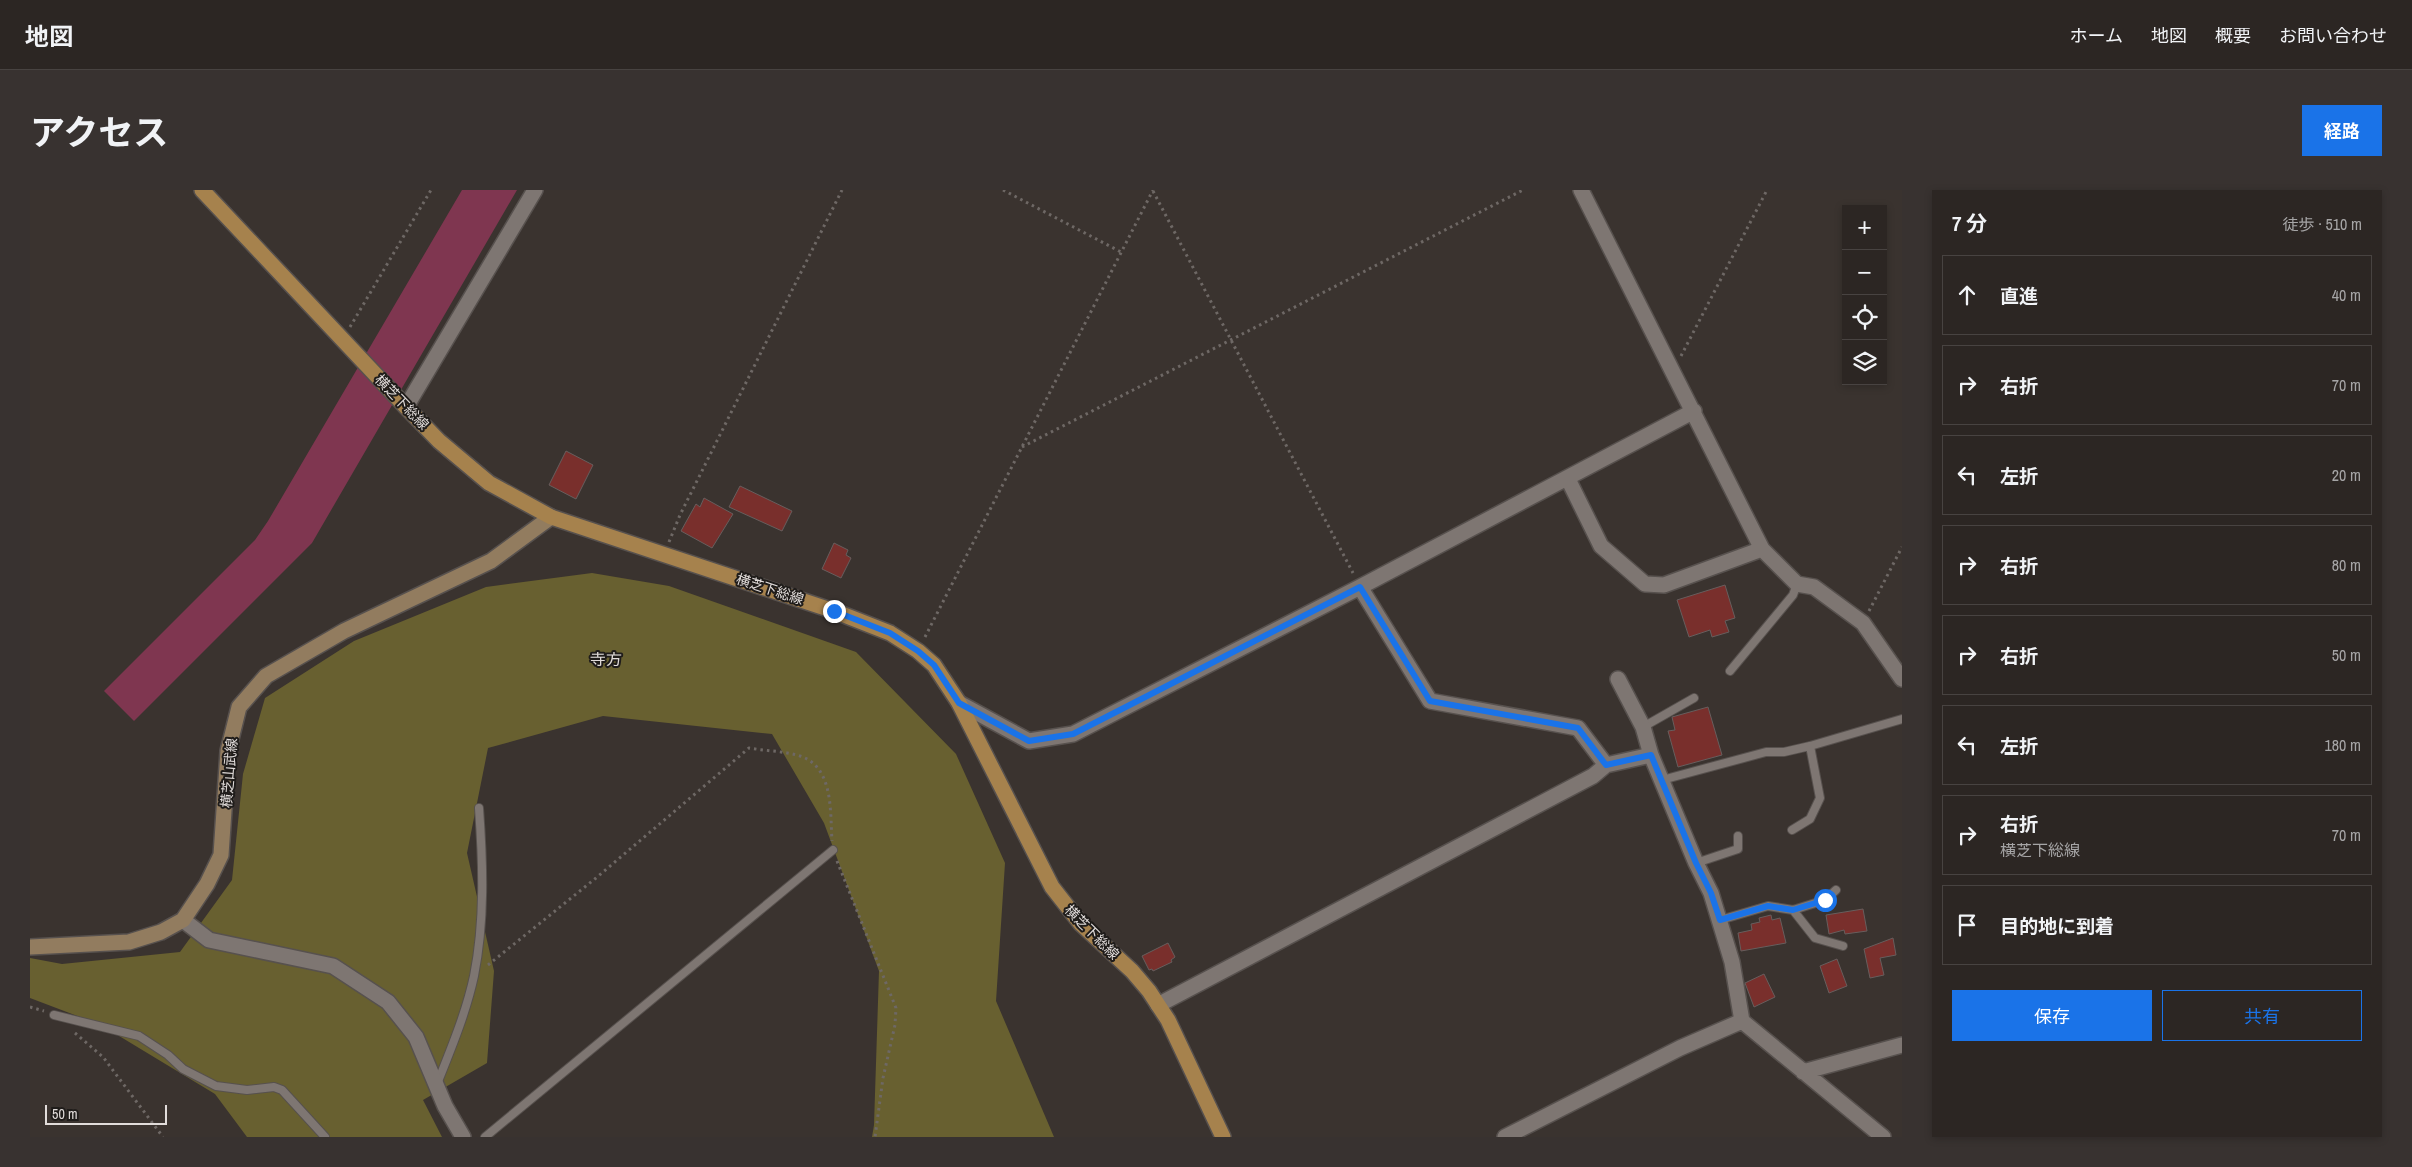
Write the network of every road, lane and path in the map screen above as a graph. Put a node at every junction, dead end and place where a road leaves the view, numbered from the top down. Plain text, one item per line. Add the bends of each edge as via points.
1 (202, 190) edge
2 (431, 190) edge
3 (535, 190) edge
4 (842, 190) edge
5 (1003, 190) edge
6 (1153, 190) edge
7 (1524, 190) edge
8 (1581, 190) edge
9 (1767, 190) edge
10 (1121, 252) junction
11 (342, 340) junction
12 (1231, 340) junction
13 (1674, 371) junction
14 (406, 407) junction
15 (1694, 411) junction
16 (1022, 447) junction
17 (1568, 479) junction
18 (551, 517) junction
19 (1902, 547) edge
20 (1762, 549) junction
21 (666, 555) junction
22 (1797, 584) junction
23 (1360, 587) junction
24 (1863, 623) junction
25 (918, 651) junction
26 (1730, 671) dead end
27 (1900, 674) edge
28 (1618, 679) dead end
29 (1694, 698) dead end
30 (959, 703) junction
31 (1902, 719) edge
32 (1643, 727) junction
33 (1810, 746) junction
34 (1651, 755) junction
35 (1606, 765) junction
36 (1662, 780) junction
37 (479, 808) dead end
38 (1792, 830) dead end
39 (1738, 836) dead end
40 (833, 850) junction
41 (1696, 863) junction
42 (1836, 890) dead end
43 (1793, 910) junction
44 (183, 920) junction
45 (1720, 920) junction
46 (1844, 946) dead end
47 (30, 947) edge
48 (474, 976) junction
49 (1158, 1004) junction
50 (30, 1007) edge
51 (54, 1015) joint
52 (1742, 1021) junction
53 (74, 1032) dead end
54 (1902, 1045) edge
55 (1803, 1072) junction
56 (436, 1086) junction
57 (163, 1137) edge
58 (325, 1137) edge
59 (463, 1137) edge
60 (485, 1137) edge
61 (875, 1137) edge
62 (1223, 1137) edge
63 (1505, 1137) edge
64 (1883, 1137) edge

1 - 11 main road, 横芝下総線
2 - 11 path
3 - 14 street
4 - 21 path via 680,515
5 - 10 path
6 - 10 path
6 - 12 path
7 - 12 path
8 - 13 street
9 - 13 path
10 - 16 path
11 - 14 main road, 横芝下総線
12 - 16 path
12 - 23 path
13 - 15 street
14 - 18 main road, 横芝下総線 via 439,441 489,483
15 - 17 street
15 - 20 street
16 - 25 path
17 - 20 street via 1601,546 1645,584 1664,585
17 - 23 street
18 - 21 main road, 横芝下総線
18 - 44 main road, 横芝山武線 via 491,561 344,631 266,676 239,707 228,751 221,855 207,884
19 - 24 path
20 - 22 street
21 - 25 main road, 横芝下総線 via 834,611 890,633
22 - 24 street via 1814,587
22 - 26 lane via 1793,595
23 - 30 street via 1073,734 1029,741
23 - 35 street via 1430,701 1578,728
24 - 27 street
25 - 30 main road, 横芝下総線 via 934,665
28 - 32 street
29 - 32 lane
30 - 49 main road, 横芝下総線 via 1052,887 1081,924 1132,971
31 - 33 lane
32 - 34 street
33 - 36 lane via 1766,752
33 - 38 lane via 1820,798 1810,819
34 - 35 street
34 - 36 street
35 - 49 street via 1593,776
36 - 41 street
37 - 48 lane via 482,882
39 - 41 lane via 1738,849
40 - 48 path via 828,790 823,774 812,762 800,756 750,748
40 - 60 lane
40 - 61 path via 896,1008
41 - 45 street
42 - 43 lane via 1825,900
43 - 45 lane via 1768,906
43 - 46 lane via 1815,938
44 - 47 main road, 横芝山武線 via 162,932 129,942
44 - 56 street via 209,940 333,966 388,1002 416,1037
45 - 52 street via 1732,962
48 - 56 lane via 456,1036
49 - 62 main road, 横芝下総線
50 - 51 path
51 - 58 lane via 139,1036 183,1069 216,1086 247,1090 274,1087 282,1090
52 - 55 street
52 - 63 street via 1680,1048
53 - 57 path via 103,1057
54 - 55 street
55 - 64 street
56 - 59 street

